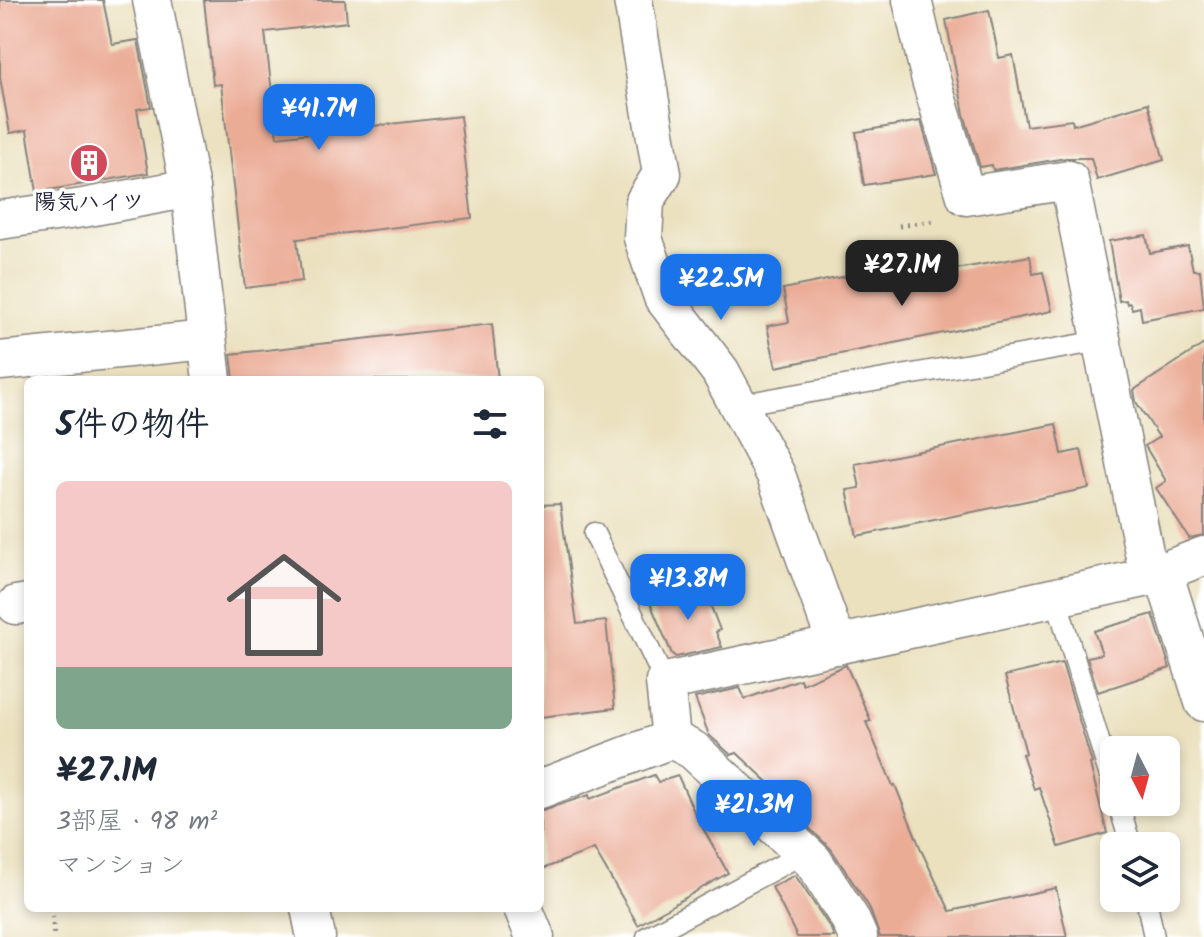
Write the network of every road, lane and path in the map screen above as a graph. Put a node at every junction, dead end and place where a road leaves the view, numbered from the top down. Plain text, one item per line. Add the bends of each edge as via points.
1 (152, 0) edge
2 (633, 0) edge
3 (912, 0) edge
4 (190, 188) junction
5 (0, 220) edge
6 (207, 340) junction
7 (1101, 341) junction
8 (0, 361) edge
9 (46, 368) edge
10 (212, 376) edge
11 (737, 405) junction
12 (594, 533) dead end
13 (1204, 556) edge
14 (1156, 574) junction
15 (1056, 598) junction
16 (837, 645) junction
17 (665, 682) junction
18 (1204, 702) edge
19 (671, 739) junction
20 (1100, 744) edge
21 (544, 787) edge
22 (804, 853) junction
23 (52, 912) edge
24 (311, 912) edge
25 (525, 912) edge
26 (1149, 912) edge
27 (54, 937) edge
28 (316, 937) edge
29 (535, 937) edge
30 (647, 937) edge
31 (858, 937) edge
32 (1154, 937) edge

1 - 4 street
2 - 11 street via 662,174 645,201 643,238 663,297 720,371
3 - 7 street via 966,196 1069,180
4 - 5 street
4 - 6 street
6 - 9 street
6 - 10 street
7 - 11 lane
7 - 14 street
8 - 9 street
11 - 16 street via 776,475
12 - 17 lane
13 - 14 street
14 - 15 street
14 - 18 street
15 - 16 street
15 - 20 lane
16 - 17 street
17 - 19 street
19 - 21 street
19 - 22 street via 693,750
22 - 30 lane
22 - 31 street
23 - 27 path
24 - 28 street
25 - 29 street
26 - 32 lane

